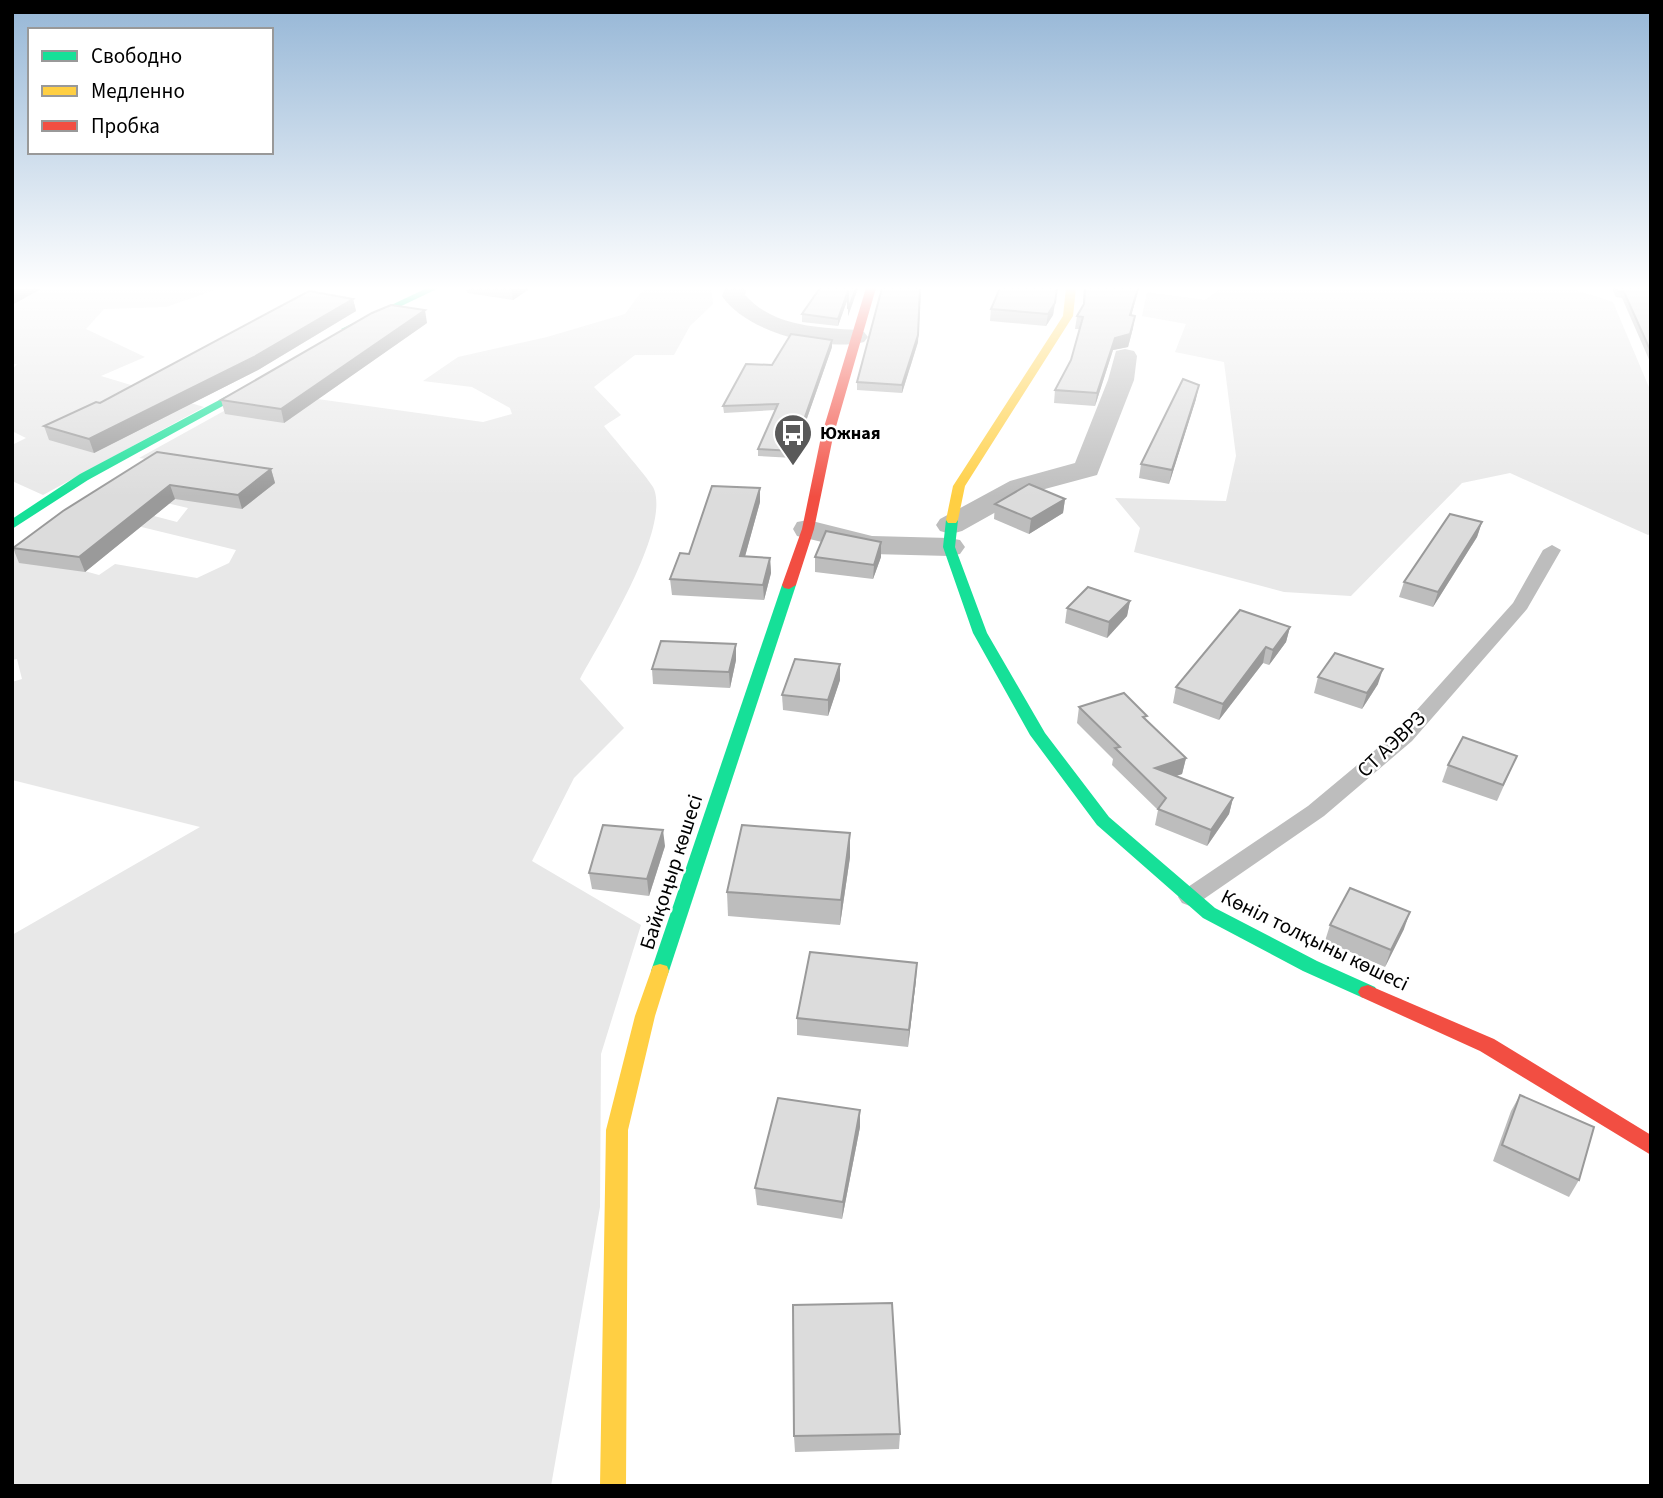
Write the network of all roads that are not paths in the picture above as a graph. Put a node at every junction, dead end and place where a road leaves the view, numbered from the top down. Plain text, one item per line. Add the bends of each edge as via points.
1 (850, 358) edge
2 (1041, 358) edge
3 (1125, 358) edge
4 (279, 370) edge
5 (14, 521) edge
6 (807, 529) junction
7 (950, 536) junction
8 (1552, 550) dead end
9 (1190, 897) junction
10 (1651, 1146) edge
11 (613, 1486) edge

1 - 6 street, Байқоңыр көшесі
2 - 7 street via 959,486
3 - 7 street via 1121,380 1087,469 1020,487
4 - 5 street via 84,477
6 - 7 street via 873,545
6 - 11 street, Байқоңыр көшесі via 645,1016 617,1130
7 - 9 street, Көніл толқыны көшесі via 980,633 1038,735 1103,821
8 - 9 lane, СТ АЭВРЗ via 1521,605 1405,736 1316,811
9 - 10 street, Көніл толқыны көшесі via 1209,913 1310,966 1487,1045

